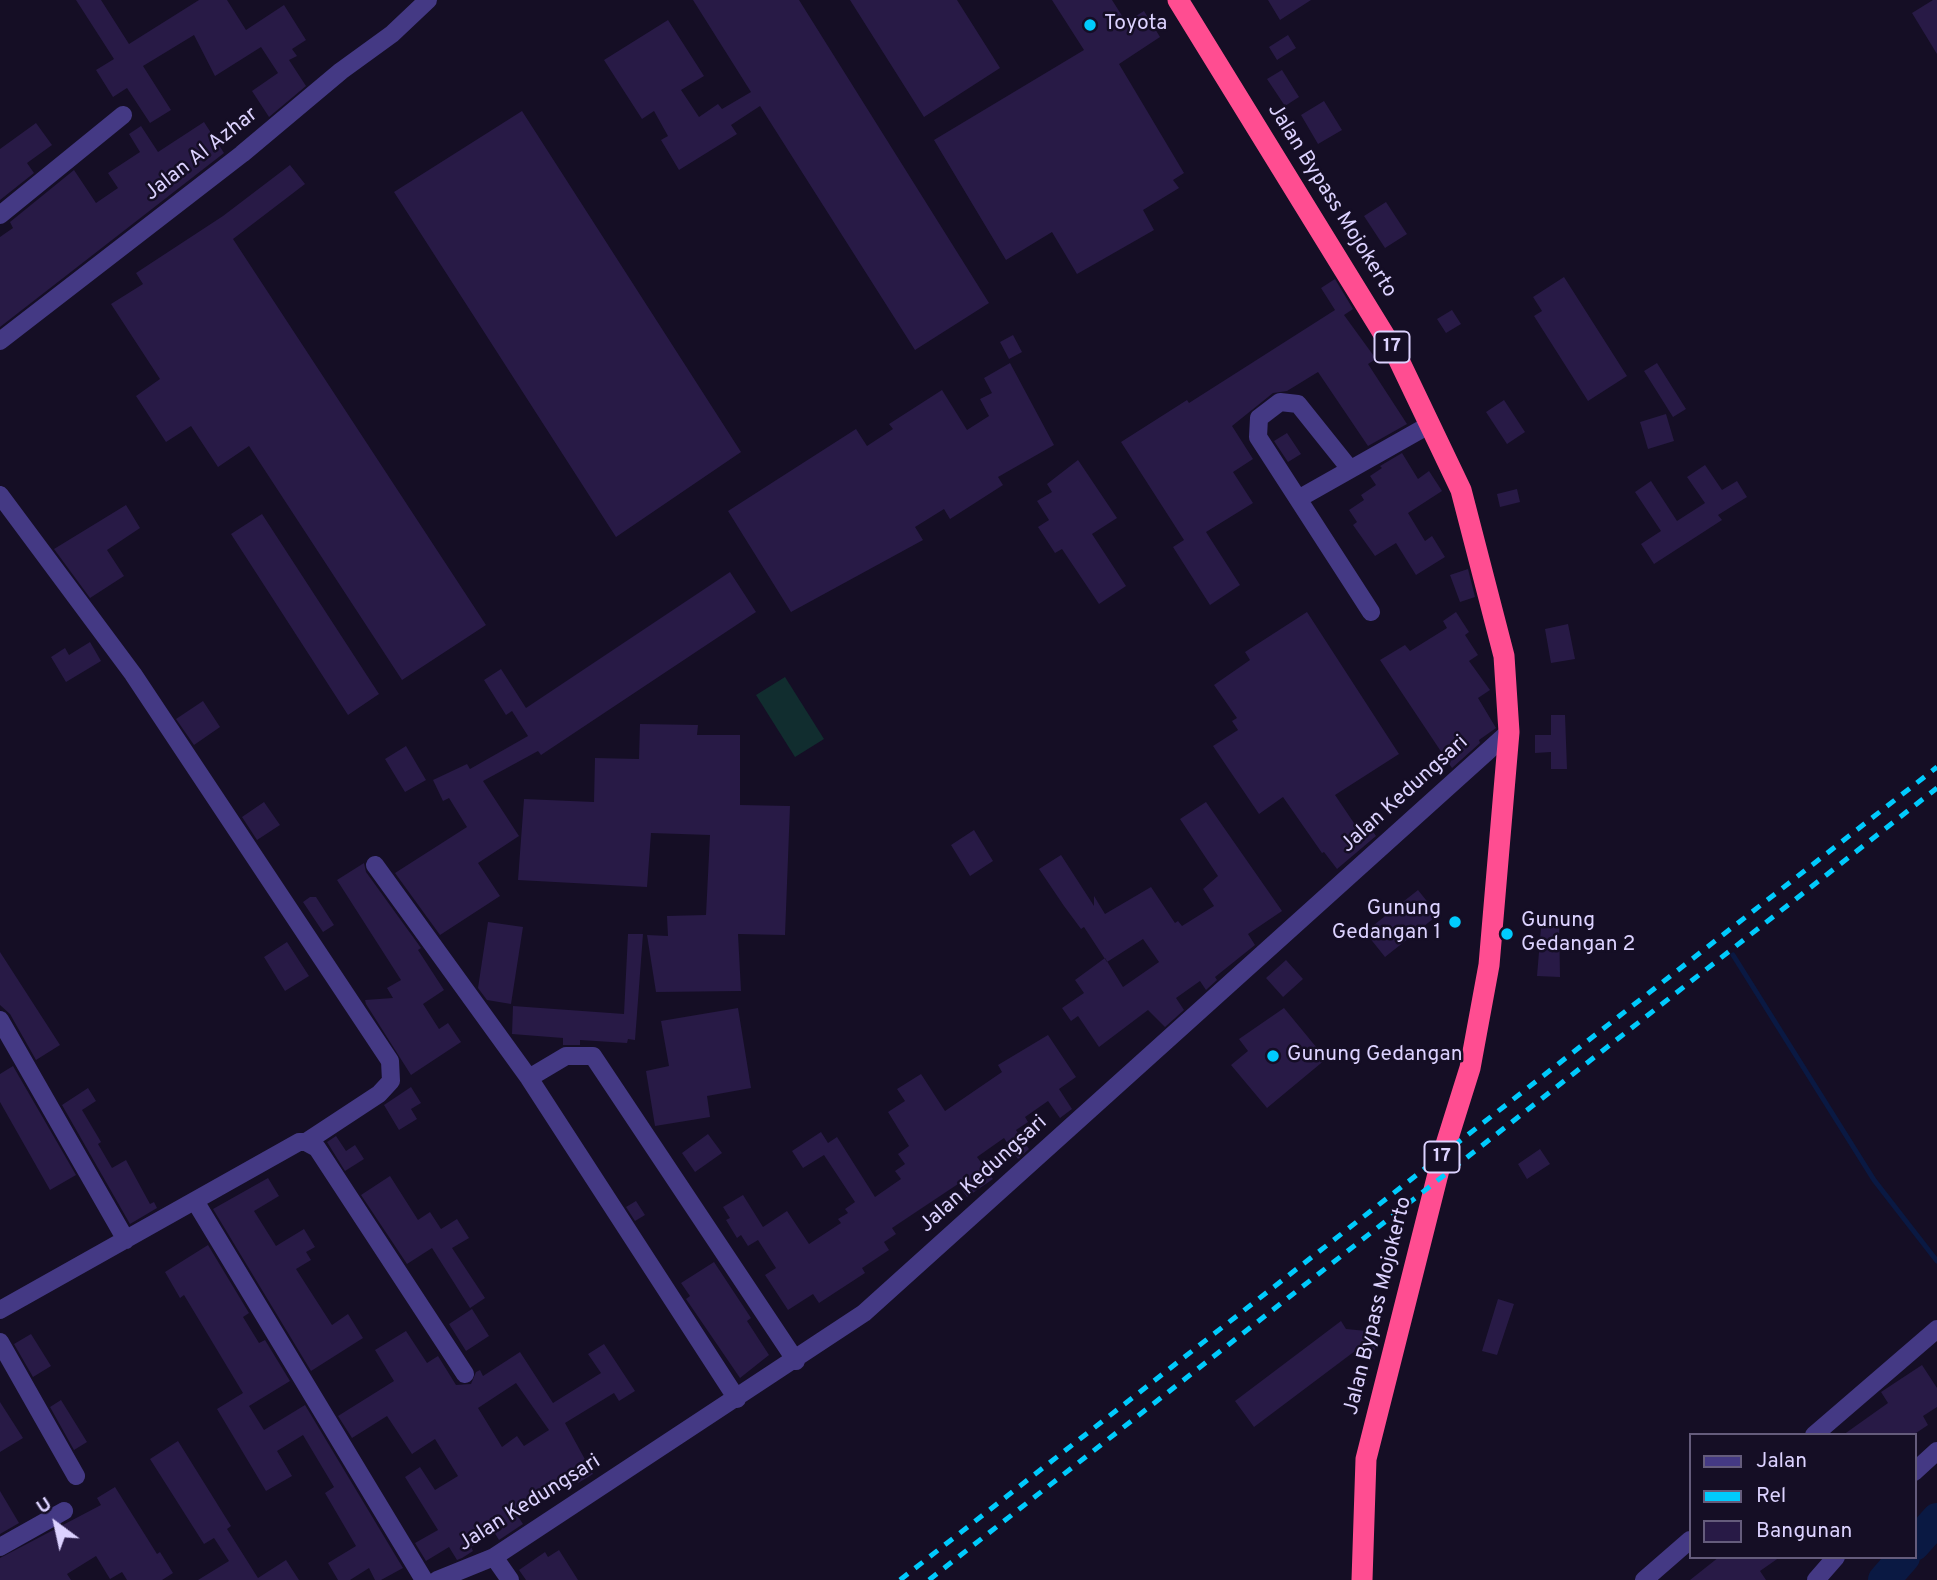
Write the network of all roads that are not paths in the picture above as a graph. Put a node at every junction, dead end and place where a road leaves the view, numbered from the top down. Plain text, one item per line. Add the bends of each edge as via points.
1 (428, 0) edge
2 (1178, 0) edge
3 (123, 115) dead end
4 (0, 215) edge
5 (0, 341) edge
6 (1429, 425) junction
7 (1350, 469) junction
8 (0, 495) edge
9 (1298, 499) junction
10 (1371, 612) dead end
11 (1509, 732) junction
12 (374, 865) dead end
13 (0, 1020) edge
14 (528, 1078) junction
15 (306, 1142) junction
16 (195, 1200) junction
17 (127, 1240) junction
18 (0, 1310) edge
19 (1937, 1329) edge
20 (0, 1342) edge
21 (796, 1361) junction
22 (465, 1374) dead end
23 (737, 1399) junction
24 (1816, 1433) edge
25 (1937, 1451) edge
26 (1916, 1470) edge
27 (76, 1476) dead end
28 (64, 1511) dead end
29 (1688, 1542) edge
30 (0, 1547) edge
31 (494, 1557) junction
32 (1834, 1559) edge
33 (424, 1580) edge
34 (437, 1580) edge
35 (510, 1580) edge
36 (1362, 1580) edge
37 (1643, 1580) edge
38 (1816, 1580) edge

1 - 5 street, Jalan Al Azhar via 242,154
2 - 6 highway, Jalan Bypass Mojokerto / 17 via 1396,354
3 - 4 street
6 - 7 street
6 - 11 highway, Jalan Bypass Mojokerto / 17 via 1461,490 1504,656
7 - 9 street
7 - 9 street via 1298,404 1274,405 1259,418 1258,437
8 - 15 street via 133,674 390,1061 391,1081 379,1094
9 - 10 street
11 - 21 street, Jalan Kedungsari via 879,1301
11 - 36 highway, Jalan Bypass Mojokerto / 17 via 1489,965 1470,1068 1443,1154 1366,1459
12 - 14 street
13 - 17 street
14 - 21 street via 566,1056 593,1056
14 - 23 street
15 - 16 street
15 - 22 street via 317,1148
16 - 17 street
16 - 33 street
17 - 18 street
19 - 24 street
20 - 27 street
21 - 23 street, Jalan Kedungsari
23 - 31 street, Jalan Kedungsari
25 - 26 street
28 - 30 street
29 - 37 street
31 - 34 street, Jalan Kedungsari
31 - 35 street
32 - 38 street

